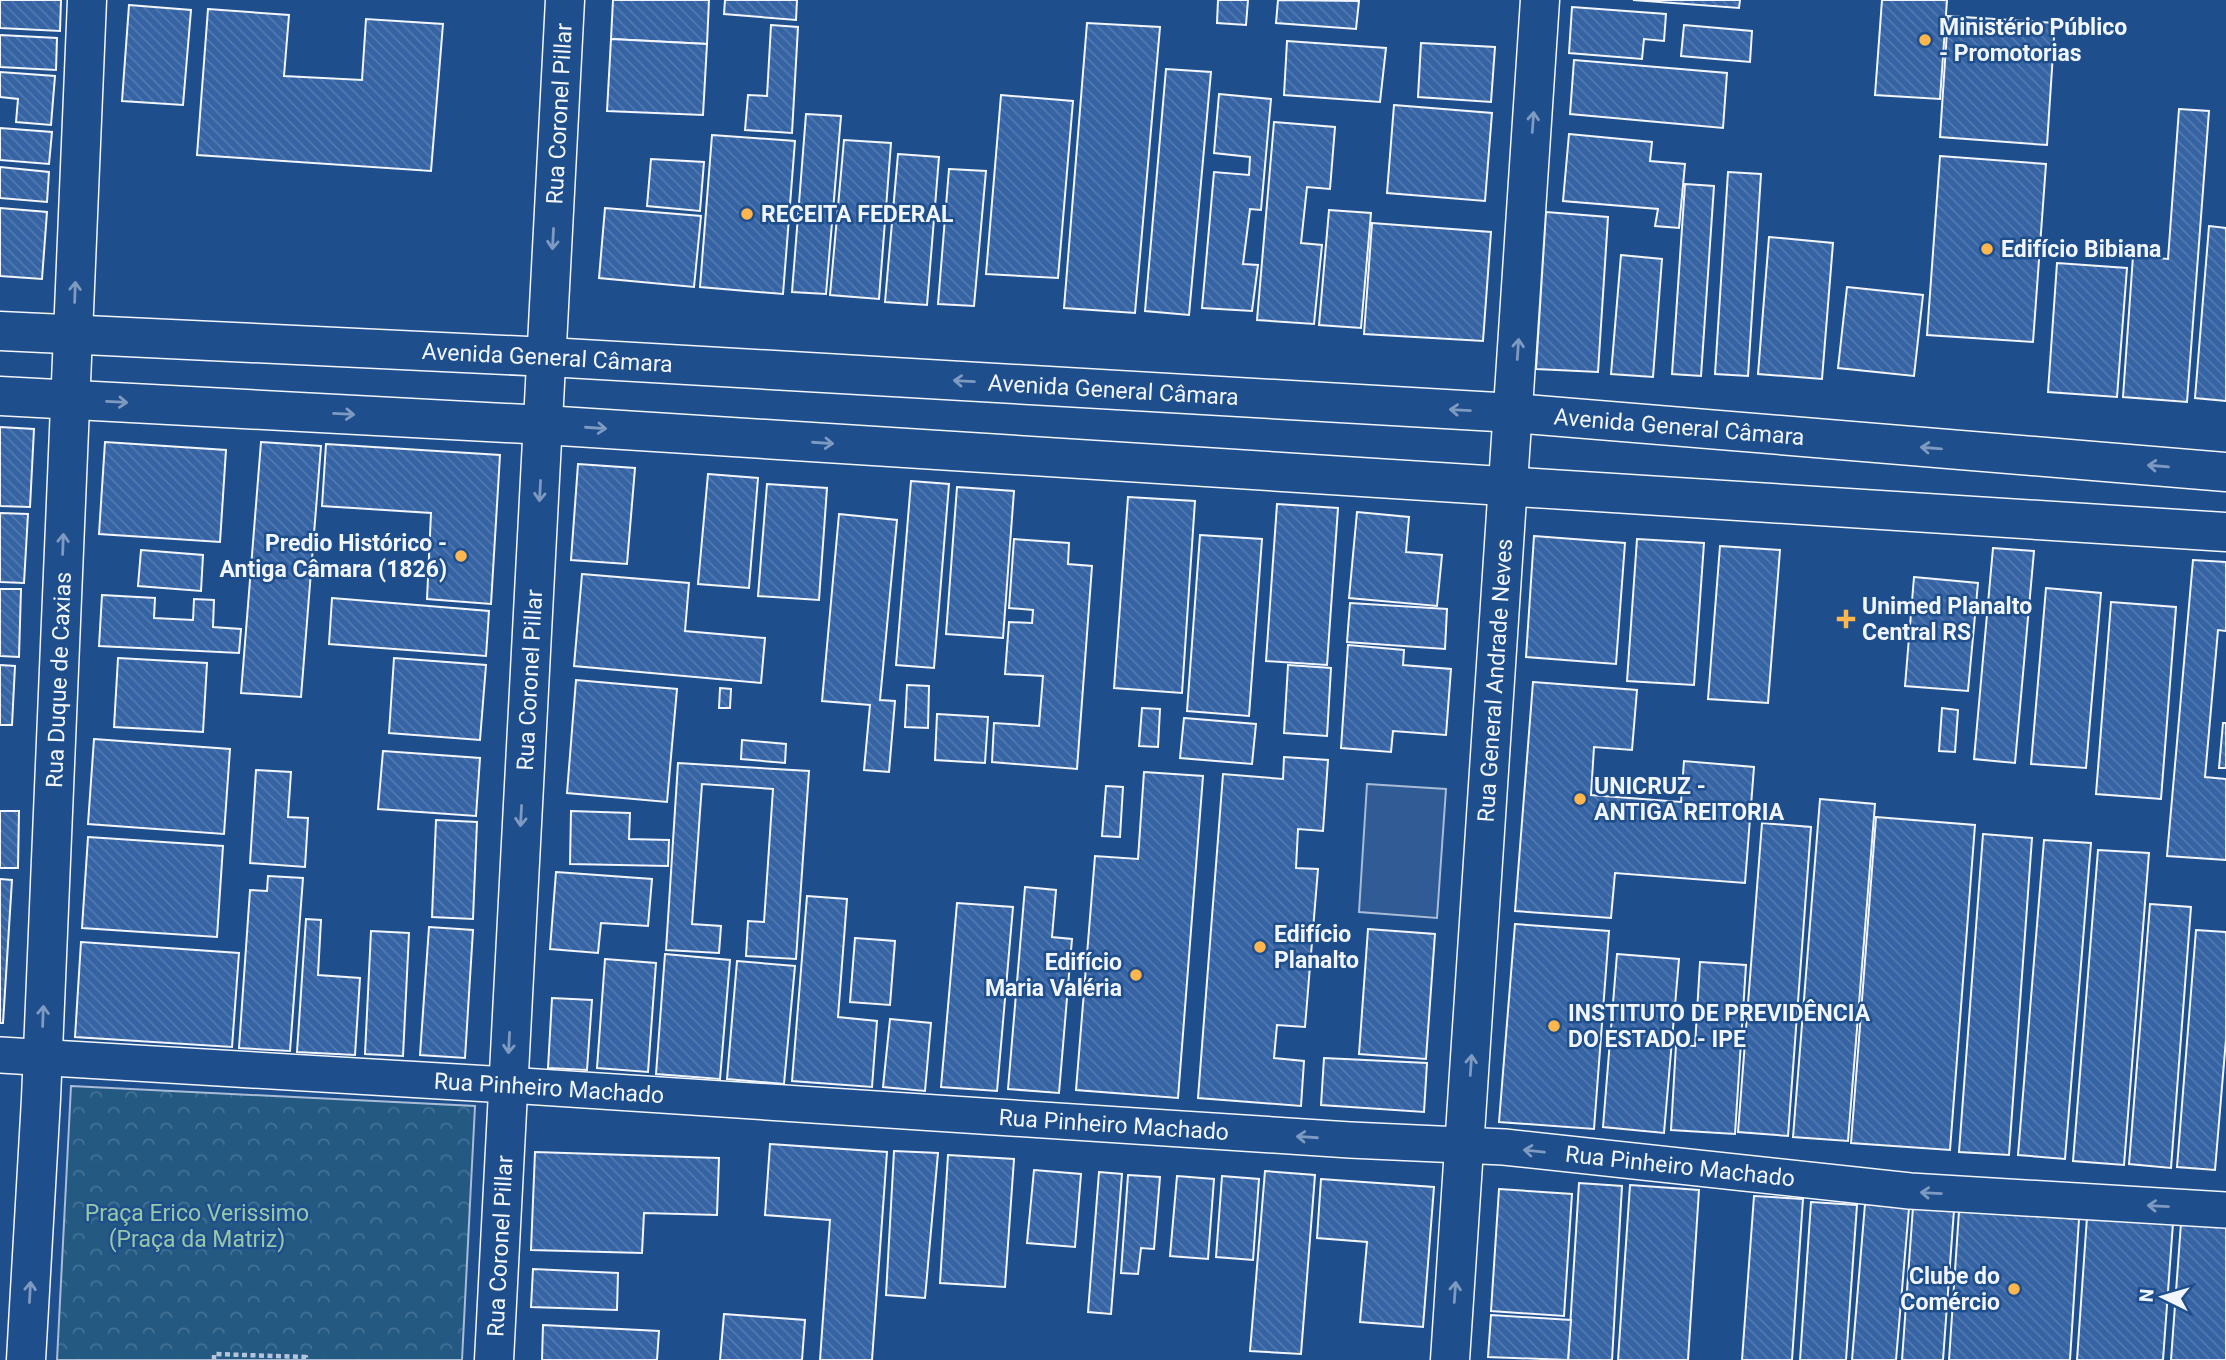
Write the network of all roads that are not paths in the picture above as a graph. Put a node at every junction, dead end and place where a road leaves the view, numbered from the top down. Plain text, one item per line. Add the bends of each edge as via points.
1 (87, 0) edge
2 (565, 0) edge
3 (1540, 0) edge
4 (0, 331) edge
5 (73, 335) junction
6 (548, 357) junction
7 (0, 396) edge
8 (70, 400) junction
9 (1514, 413) junction
10 (544, 425) junction
11 (2226, 472) edge
12 (1507, 487) junction
13 (2226, 532) edge
14 (0, 1055) edge
15 (42, 1058) junction
16 (507, 1085) junction
17 (1465, 1146) junction
18 (2226, 1210) edge
19 (26, 1360) edge
20 (494, 1360) edge
21 (1450, 1360) edge

5 -> 1 main road, Rua Duque de Caxias
2 -> 6 main road, Rua Coronel Pillar
9 -> 3 main road, Rua General Andrade Neves
4 - 5 main road, Avenida General Câmara
5 - 6 main road, Avenida General Câmara
5 - 8 main road, Rua Duque de Caxias
9 -> 6 main road, Avenida General Câmara
6 - 10 main road, Rua Coronel Pillar
7 - 8 main road
8 -> 10 main road
15 -> 8 main road, Rua Duque de Caxias
11 -> 9 main road, Avenida General Câmara
9 - 12 main road, Rua General Andrade Neves
10 -> 12 main road
10 -> 16 main road, Rua Coronel Pillar
12 - 13 main road
17 -> 12 main road, Rua General Andrade Neves
14 - 15 street, Rua Pinheiro Machado
15 - 16 street, Rua Pinheiro Machado
19 -> 15 main road, Rua Duque de Caxias
17 -> 16 street, Rua Pinheiro Machado
16 - 20 main road, Rua Coronel Pillar
18 -> 17 street, Rua Pinheiro Machado via 1910,1191
21 -> 17 main road, Rua General Andrade Neves

